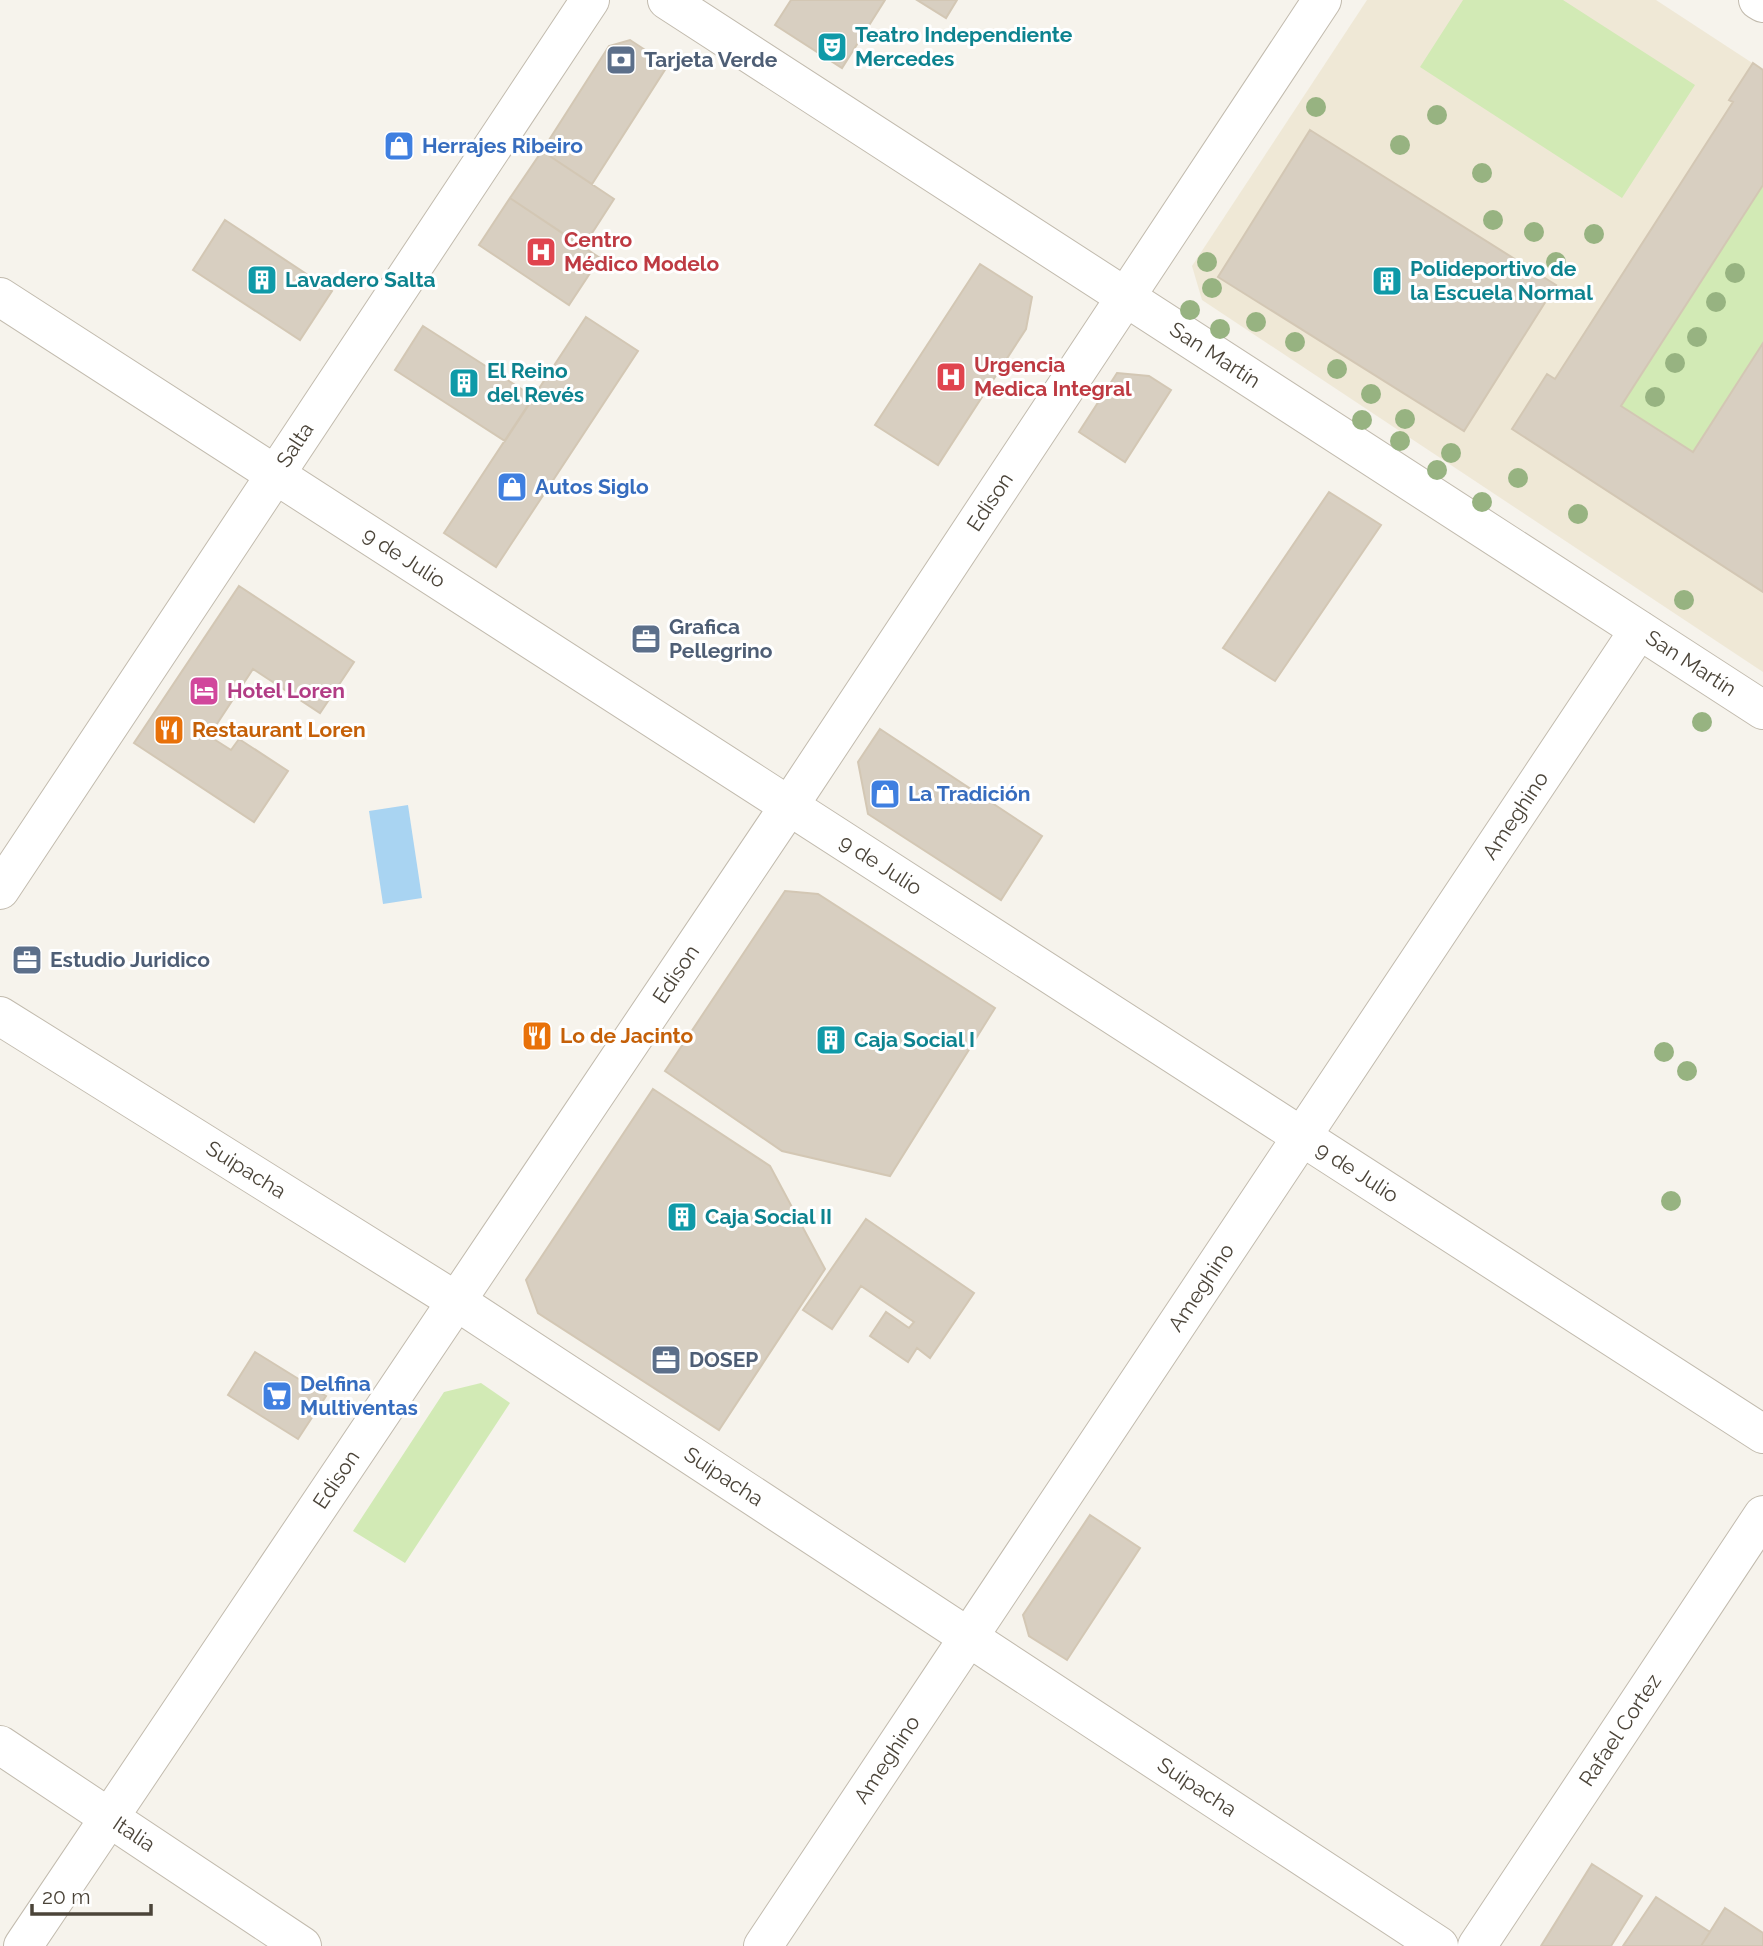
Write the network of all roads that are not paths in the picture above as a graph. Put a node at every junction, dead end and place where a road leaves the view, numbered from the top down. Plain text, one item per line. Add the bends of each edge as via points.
1 (590, 0) edge
2 (667, 0) edge
3 (1322, 0) edge
4 (1758, 0) edge
5 (1763, 3) edge
6 (0, 297) edge
7 (1126, 297) junction
8 (277, 474) junction
9 (1639, 630) junction
10 (1763, 710) edge
11 (789, 806) junction
12 (0, 890) edge
13 (0, 1016) edge
14 (1302, 1136) junction
15 (456, 1301) junction
16 (1763, 1434) edge
17 (1763, 1515) edge
18 (968, 1638) junction
19 (0, 1745) edge
20 (110, 1818) junction
21 (23, 1946) edge
22 (302, 1946) edge
23 (764, 1946) edge
24 (1439, 1946) edge
25 (1478, 1946) edge

1 - 8 street, Salta
2 - 7 street, San Martín
3 - 7 street, Edison
4 - 5 street
6 - 8 street, 9 de Julio
7 - 9 street, San Martín
7 - 11 street, Edison
8 - 11 street, 9 de Julio
8 - 12 street, Salta
9 - 10 street, San Martín
9 - 14 street, Ameghino
11 - 14 street, 9 de Julio
11 - 15 street, Edison
13 - 15 street, Suipacha
14 - 16 street, 9 de Julio
14 - 18 street, Ameghino
15 - 18 street, Suipacha
15 - 20 street, Edison
17 - 25 street, Rafael Cortez
18 - 23 street, Ameghino
18 - 24 street, Suipacha
19 - 20 street, Italia
20 - 21 street, Edison
20 - 22 street, Italia

